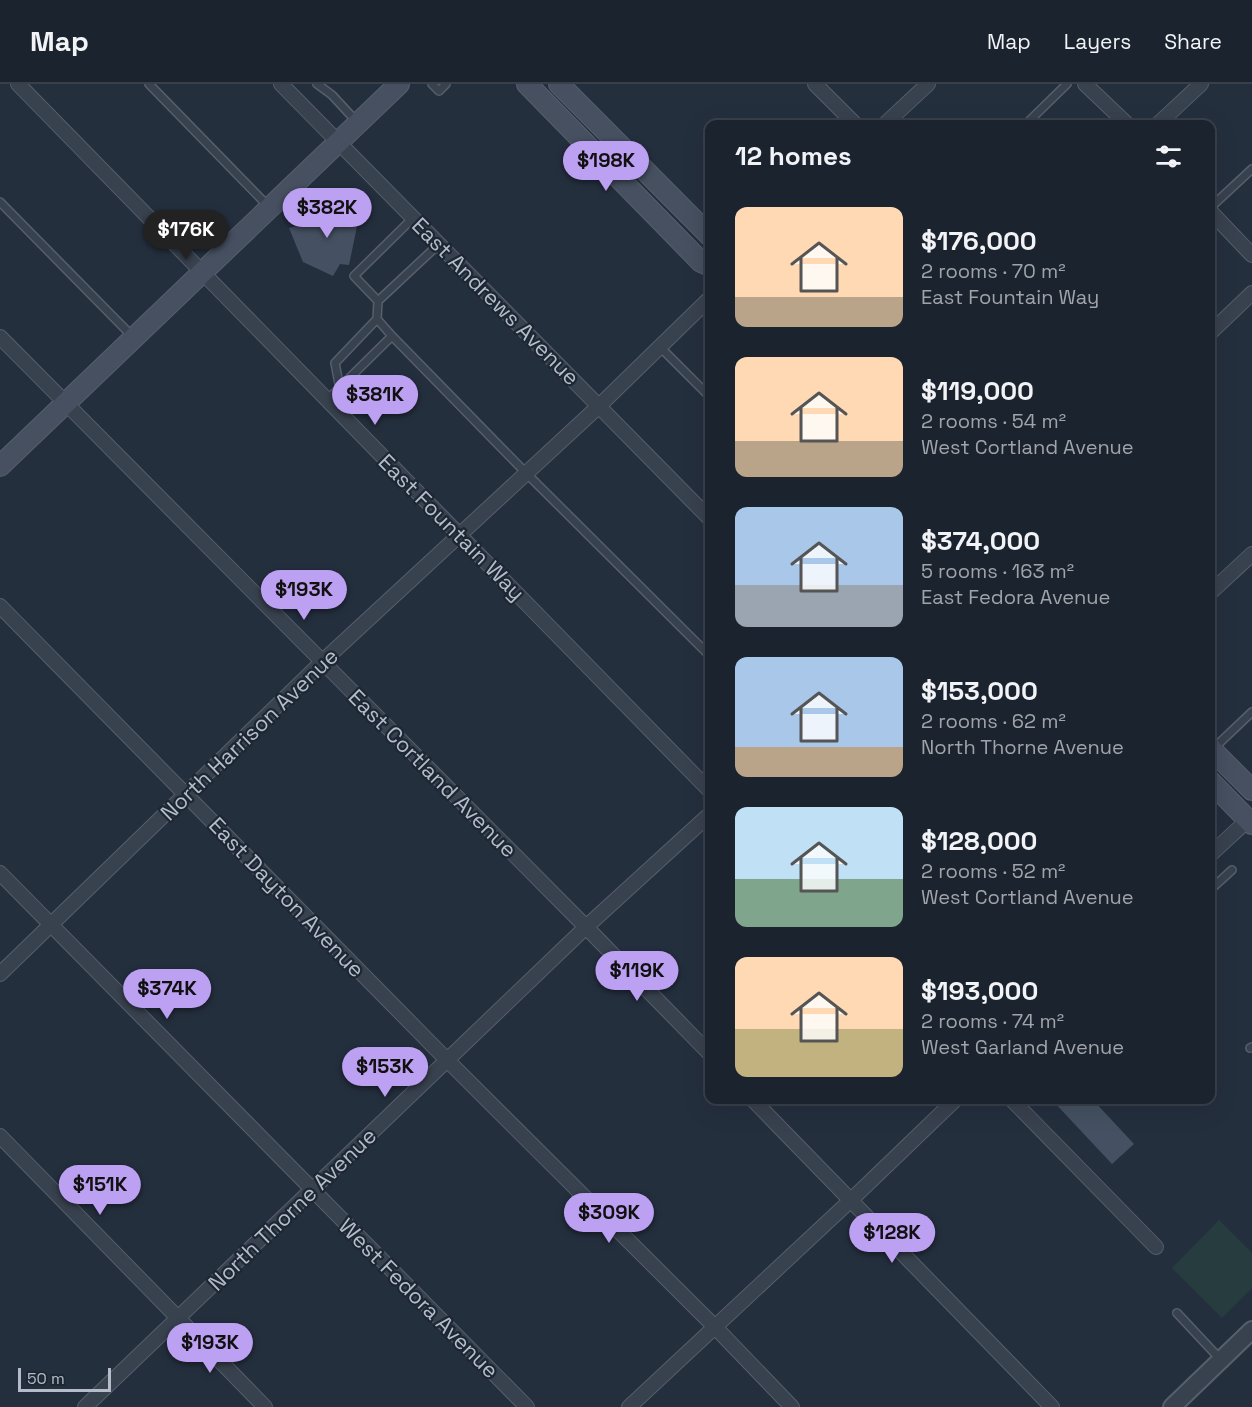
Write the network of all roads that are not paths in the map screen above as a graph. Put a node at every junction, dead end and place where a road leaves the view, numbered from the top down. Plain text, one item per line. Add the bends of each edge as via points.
1 (18, 84) edge
2 (149, 84) edge
3 (317, 84) edge
4 (432, 84) edge
5 (446, 84) edge
6 (527, 84) edge
7 (559, 84) edge
8 (815, 84) edge
9 (928, 84) edge
10 (1067, 84) edge
11 (1085, 84) edge
12 (1201, 84) edge
13 (287, 86) edge
14 (391, 87) edge
15 (851, 120) edge
16 (889, 120) edge
17 (1030, 120) edge
18 (1123, 120) edge
19 (1162, 120) edge
20 (358, 123) junction
21 (338, 142) junction
22 (1252, 169) edge
23 (0, 202) edge
24 (1215, 205) edge
25 (270, 207) junction
26 (1215, 215) edge
27 (413, 218) junction
28 (705, 231) edge
29 (439, 244) junction
30 (1252, 255) edge
31 (705, 264) edge
32 (201, 273) junction
33 (1252, 293) edge
34 (378, 301) junction
35 (705, 303) edge
36 (377, 319) junction
37 (1215, 328) edge
38 (392, 336) junction
39 (0, 337) edge
40 (133, 338) junction
41 (660, 347) junction
42 (339, 389) junction
43 (705, 392) edge
44 (327, 400) junction
45 (65, 404) junction
46 (599, 406) junction
47 (0, 466) edge
48 (526, 473) junction
49 (705, 514) edge
50 (460, 535) junction
51 (1252, 554) edge
52 (1215, 589) edge
53 (0, 606) edge
54 (705, 651) edge
55 (322, 662) junction
56 (1252, 712) edge
57 (1215, 746) edge
58 (1215, 752) edge
59 (705, 785) edge
60 (1215, 786) edge
61 (1252, 790) edge
62 (187, 795) junction
63 (705, 819) edge
64 (1251, 820) edge
65 (1215, 851) edge
66 (1232, 870) dead end
67 (0, 873) edge
68 (1215, 885) edge
69 (52, 925) junction
70 (586, 927) junction
71 (0, 974) edge
72 (705, 1049) edge
73 (447, 1060) junction
74 (757, 1104) edge
75 (951, 1104) edge
76 (1016, 1104) edge
77 (0, 1136) edge
78 (312, 1190) junction
79 (851, 1200) junction
80 (1156, 1247) dead end
81 (1177, 1313) dead end
82 (178, 1318) junction
83 (714, 1326) junction
84 (1250, 1336) edge
85 (1221, 1360) junction
86 (85, 1407) edge
87 (265, 1407) edge
88 (527, 1407) edge
89 (629, 1407) edge
90 (792, 1407) edge
91 (1053, 1407) edge
92 (1172, 1407) edge

1 - 32 street, East Fountain Way
2 - 25 lane
3 - 20 lane
4 - 5 lane via 439,91
6 - 31 main road
7 - 28 main road
8 - 15 street
9 - 16 street
10 - 17 lane
11 - 18 street
12 - 19 street
13 - 21 street, East Andrews Avenue
14 - 20 main road
20 - 21 main road
21 - 25 main road
21 - 27 street, East Andrews Avenue
22 - 24 lane
23 - 40 lane
25 - 32 main road
26 - 30 street
27 - 29 street, East Andrews Avenue
27 - 34 lane via 354,276
29 - 34 lane
29 - 46 street, East Andrews Avenue
32 - 40 main road
32 - 44 street, East Fountain Way
33 - 37 street
34 - 36 lane
35 - 41 street, North Harrison Avenue
36 - 38 lane
36 - 42 lane via 335,363
38 - 42 lane
38 - 48 lane
39 - 45 street, East Cortland Avenue
40 - 45 main road
41 - 43 lane
41 - 46 street, North Harrison Avenue
42 - 44 lane
44 - 50 street, East Fountain Way
45 - 47 main road
45 - 55 street, East Cortland Avenue
46 - 48 street, North Harrison Avenue
46 - 49 street, East Andrews Avenue
48 - 50 street, North Harrison Avenue
48 - 54 lane
50 - 55 street, North Harrison Avenue
50 - 59 street, East Fountain Way
51 - 52 street
53 - 62 street, East Dayton Avenue
55 - 62 street, North Harrison Avenue
55 - 70 street, East Cortland Avenue
56 - 57 lane
58 - 61 main road
60 - 64 main road
62 - 69 street, North Harrison Avenue
62 - 73 street, East Dayton Avenue
63 - 70 street, North Thorne Avenue
64 - 65 street
66 - 68 lane
67 - 69 street, West Fedora Avenue
69 - 71 street, North Harrison Avenue
69 - 78 street, West Fedora Avenue
70 - 72 street, East Cortland Avenue
70 - 73 street, North Thorne Avenue
73 - 78 street, North Thorne Avenue
73 - 83 street, East Dayton Avenue
74 - 79 street
75 - 79 street
76 - 80 street
77 - 82 street
78 - 82 street, North Thorne Avenue
78 - 88 street, West Fedora Avenue
79 - 83 street
79 - 91 street
81 - 85 lane
82 - 86 street, North Thorne Avenue
82 - 87 street
83 - 89 street
83 - 90 street, East Dayton Avenue
84 - 85 street
85 - 92 street

